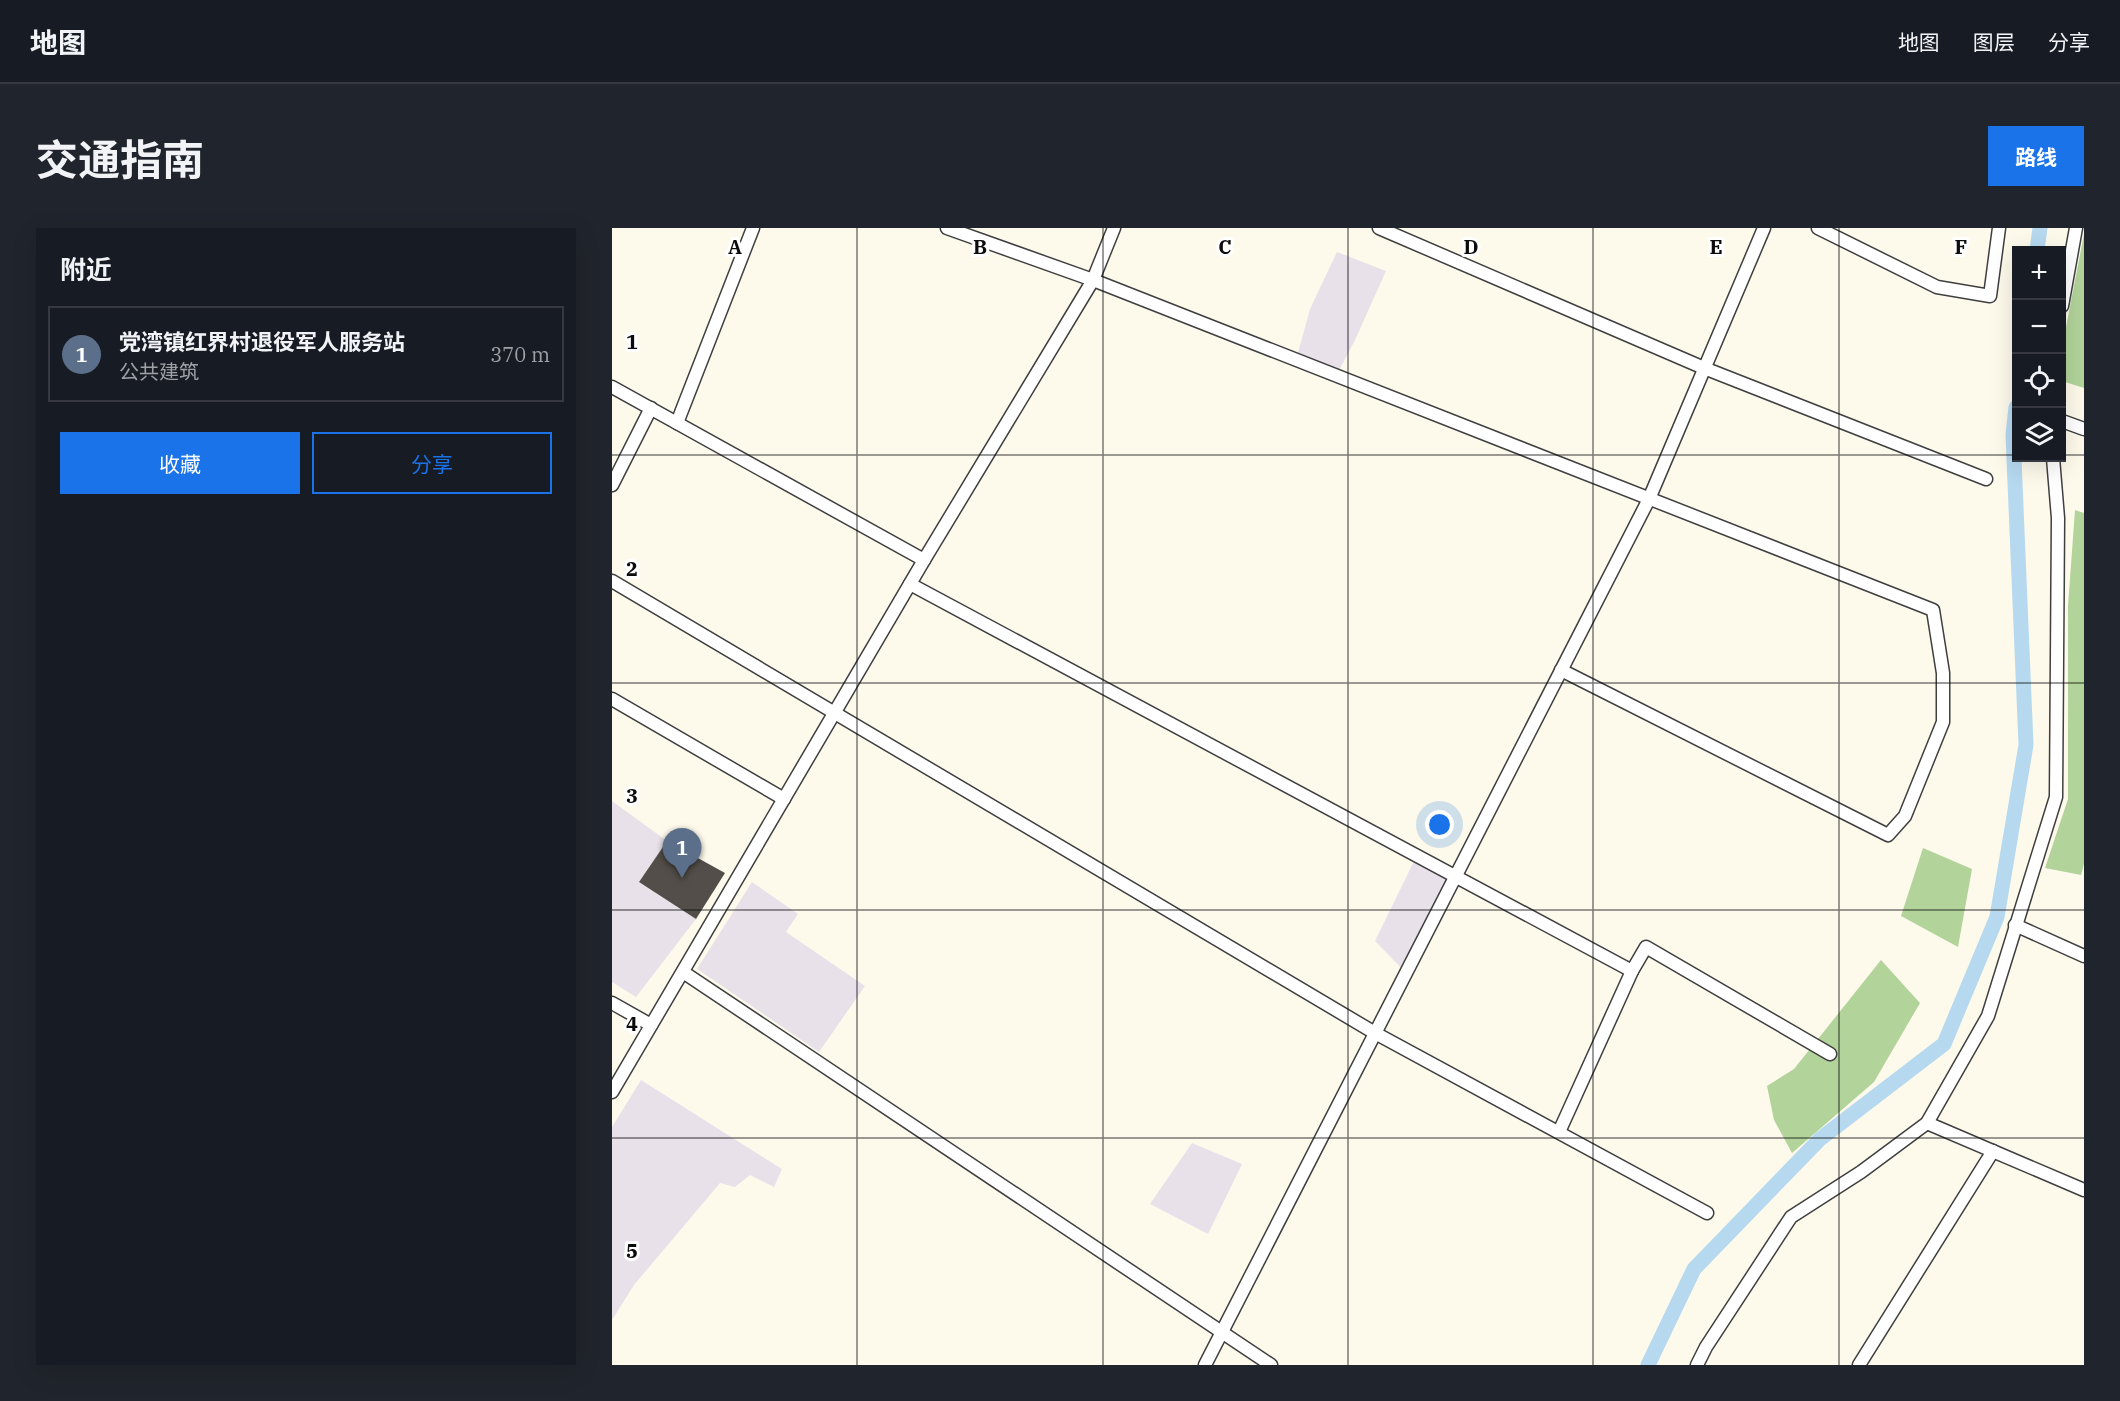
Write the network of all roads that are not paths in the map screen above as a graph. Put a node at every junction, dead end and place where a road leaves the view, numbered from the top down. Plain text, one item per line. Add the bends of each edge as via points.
1 (753, 228) edge
2 (947, 228) edge
3 (1114, 228) edge
4 (1379, 228) edge
5 (1764, 228) edge
6 (1818, 228) edge
7 (1999, 228) edge
8 (2076, 228) edge
9 (1093, 280) junction
10 (2062, 300) edge
11 (1704, 368) junction
12 (612, 387) edge
13 (651, 408) junction
14 (677, 423) junction
15 (2066, 423) edge
16 (2084, 429) edge
17 (2054, 462) edge
18 (1986, 479) dead end
19 (612, 485) edge
20 (1649, 499) junction
21 (924, 560) junction
22 (612, 582) edge
23 (910, 584) junction
24 (1561, 670) junction
25 (612, 699) edge
26 (835, 712) junction
27 (784, 799) junction
28 (1456, 876) junction
29 (2015, 925) junction
30 (2084, 956) edge
31 (1632, 971) junction
32 (682, 972) junction
33 (612, 1003) edge
34 (651, 1025) junction
35 (1375, 1033) junction
36 (1830, 1054) dead end
37 (612, 1092) edge
38 (1927, 1123) junction
39 (1559, 1132) junction
40 (1993, 1151) junction
41 (2084, 1190) edge
42 (1707, 1213) dead end
43 (1222, 1332) junction
44 (1701, 1364) edge
45 (1205, 1365) edge
46 (1271, 1365) edge
47 (1858, 1365) edge

1 - 14 street
2 - 9 street
3 - 9 street
4 - 11 street
5 - 11 street
6 - 7 street via 1937,287 1990,296
8 - 10 street
9 - 20 street
9 - 21 street
11 - 18 street
11 - 20 street
12 - 13 street
13 - 14 street
13 - 19 street
14 - 21 street
15 - 16 street
17 - 29 street via 2058,518 2056,797
20 - 24 street
20 - 24 street via 1933,610 1943,673 1943,722 1905,816 1888,835
21 - 23 street
22 - 26 street
23 - 26 street
23 - 28 street
24 - 28 street
25 - 27 street
26 - 27 street
26 - 35 street
27 - 32 street
28 - 31 street
28 - 35 street
29 - 30 street
29 - 38 street via 1988,1016
31 - 36 street via 1646,947
31 - 39 street
32 - 34 street
32 - 43 street
33 - 34 street
34 - 37 street
35 - 39 street
35 - 43 street
38 - 40 street
38 - 44 street via 1791,1217 1706,1347
39 - 42 street
40 - 41 street
40 - 47 street
43 - 45 street
43 - 46 street

